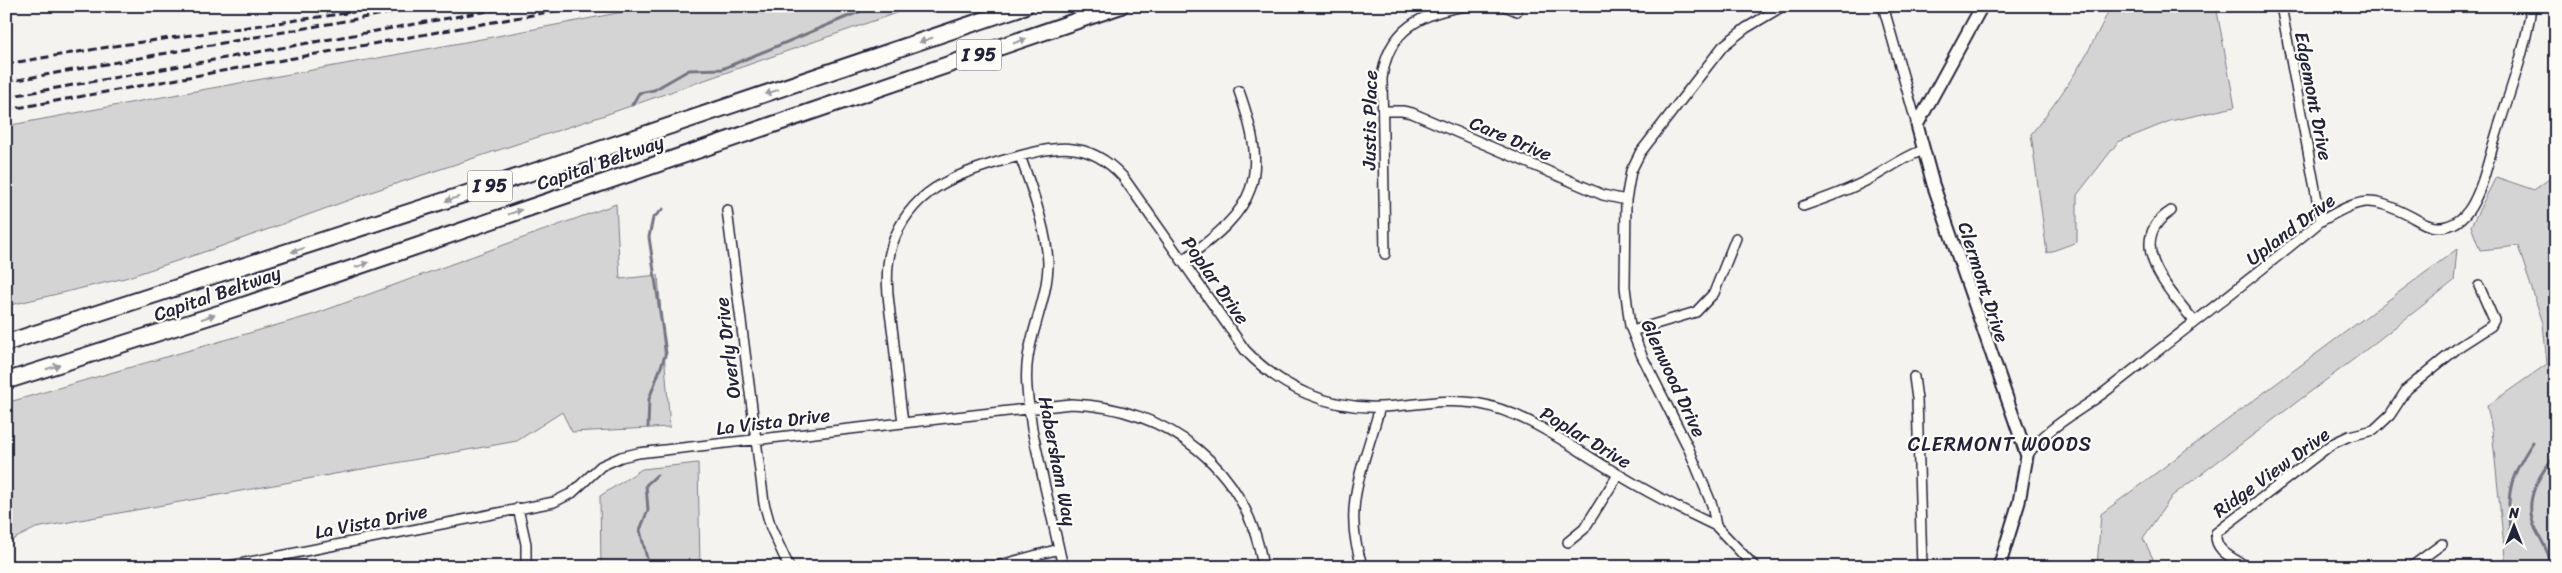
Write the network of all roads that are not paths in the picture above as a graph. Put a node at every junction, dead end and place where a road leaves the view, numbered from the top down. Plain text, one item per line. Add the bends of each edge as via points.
1 (1018, 6) edge
2 (1025, 6) edge
3 (1120, 6) edge
4 (1129, 6) edge
5 (1467, 6) edge
6 (1505, 6) edge
7 (1782, 6) edge
8 (1883, 6) edge
9 (1982, 6) edge
10 (2281, 6) edge
11 (2531, 6) edge
12 (1517, 11) dead end
13 (1083, 19) junction
14 (972, 24) junction
15 (1238, 91) dead end
16 (1383, 111) junction
17 (1917, 125) junction
18 (1923, 150) junction
19 (1020, 156) junction
20 (1626, 200) junction
21 (1803, 206) dead end
22 (728, 210) dead end
23 (2171, 211) dead end
24 (2321, 221) junction
25 (1736, 238) dead end
26 (1385, 254) dead end
27 (1182, 261) junction
28 (2479, 286) dead end
29 (2194, 321) junction
30 (1632, 331) junction
31 (6, 343) edge
32 (1914, 377) dead end
33 (6, 381) edge
34 (1029, 407) junction
35 (1380, 407) junction
36 (903, 422) junction
37 (754, 440) junction
38 (2027, 456) junction
39 (1618, 474) junction
40 (518, 508) junction
41 (1716, 526) junction
42 (1568, 542) dead end
43 (2442, 544) dead end
44 (1059, 549) junction
45 (254, 564) edge
46 (224, 567) edge
47 (526, 567) edge
48 (789, 567) edge
49 (994, 567) edge
50 (1063, 567) edge
51 (1263, 567) edge
52 (1363, 567) edge
53 (1755, 567) edge
54 (1922, 567) edge
55 (1998, 567) edge
56 (2247, 567) edge
57 (2411, 567) edge

1 - 14 highway
2 - 14 highway, Capital Beltway / I 95
3 - 13 highway, Capital Beltway / I 95
4 - 13 highway
5 - 16 street, Justis Place via 1425,15 1397,39 1383,74
6 - 12 street
7 - 20 street, Glenwood Drive via 1733,38 1715,55 1640,153 1631,171
8 - 17 street, Clermont Drive
9 - 17 street
10 - 24 street, Edgemont Drive
11 - 24 street, Upland Drive via 2525,42 2477,196 2460,220 2434,227 2374,201 2351,204
33 -> 13 highway, Capital Beltway / I 95 via 224,312
14 -> 31 highway, Capital Beltway / I 95 via 548,168
15 - 27 street via 1255,144 1255,167 1250,189 1240,211 1226,228
16 - 20 street, Care Drive via 1412,113 1603,194
16 - 26 street, Justis Place
17 - 18 street, Clermont Drive
18 - 21 street via 1903,157 1855,186
18 - 38 street, Clermont Drive
19 - 27 street, Poplar Drive via 1046,148 1065,147 1086,151 1108,163 1123,177
19 - 34 street, Habersham Way via 1048,262 1046,286 1028,357
19 - 36 street, Poplar Drive via 963,172 940,184 914,206 897,234 889,258 887,285
20 - 30 street, Glenwood Drive via 1625,287
22 - 37 street, Overly Drive
23 - 29 street via 2154,231 2151,257 2159,276
24 - 29 street, Upland Drive
25 - 30 street via 1714,293 1696,312
27 - 35 street, Poplar Drive via 1245,350 1271,375 1324,400
28 - 56 street, Ridge View Drive via 2494,320 2491,326 2460,346 2408,389 2390,415 2374,430 2332,444 2216,533 2215,539 2223,553
29 - 38 street, Upland Drive via 2043,437
30 - 41 street, Glenwood Drive via 1691,455 1712,505
32 - 54 street
34 - 36 street, La Vista Drive
34 - 44 street, Habersham Way
34 - 51 street, La Vista Drive via 1079,404 1122,410 1157,423 1188,441 1216,467 1239,498 1254,531
35 - 39 street, Poplar Drive via 1449,401 1494,407 1524,419
35 - 52 street via 1358,478 1353,512 1354,534
36 - 37 street, La Vista Drive
37 - 40 street, La Vista Drive via 620,457 601,466 572,493 554,502
37 - 48 street, Overly Drive via 770,528
38 - 55 street, Clermont Drive via 2019,502
39 - 41 street, Poplar Drive
39 - 42 street via 1584,529
40 - 45 street, La Vista Drive
40 - 47 street via 526,544
41 - 53 street
43 - 57 street
44 - 49 street
44 - 50 street, Habersham Way
45 - 46 street, La Vista Drive

